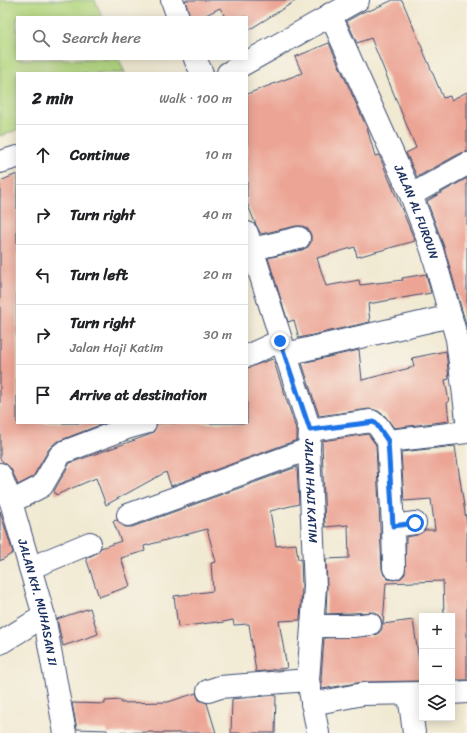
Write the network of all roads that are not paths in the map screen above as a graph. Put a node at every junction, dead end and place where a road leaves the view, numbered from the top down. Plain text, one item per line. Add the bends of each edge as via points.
1 (172, 0) edge
2 (358, 0) edge
3 (330, 14) junction
4 (178, 16) edge
5 (196, 60) edge
6 (202, 72) edge
7 (230, 72) edge
8 (16, 157) edge
9 (0, 162) edge
10 (467, 164) edge
11 (411, 195) junction
12 (299, 238) dead end
13 (250, 241) edge
14 (451, 316) junction
15 (462, 337) edge
16 (283, 347) junction
17 (248, 356) edge
18 (467, 420) edge
19 (141, 424) edge
20 (467, 432) edge
21 (310, 439) junction
22 (388, 441) junction
23 (0, 474) edge
24 (11, 502) junction
25 (128, 515) dead end
26 (415, 523) dead end
27 (393, 526) junction
28 (90, 542) dead end
29 (30, 568) junction
30 (394, 568) dead end
31 (44, 616) junction
32 (370, 624) dead end
33 (312, 626) junction
34 (0, 643) edge
35 (308, 680) junction
36 (208, 691) dead end
37 (455, 692) edge
38 (467, 692) edge
39 (416, 693) edge
40 (312, 704) junction
41 (65, 733) edge
42 (318, 733) edge
43 (414, 733) edge

1 - 4 street
2 - 3 street
3 - 7 street
3 - 11 street, JALAN AL FUROUN
5 - 6 street
8 - 9 street
10 - 11 street
11 - 14 street, JALAN AL FUROUN via 432,250
12 - 13 street
13 - 16 street, JALAN HAJI KATIM
14 - 15 street, JALAN AL FUROUN
14 - 16 street
15 - 18 street, JALAN AL FUROUN
16 - 17 street
16 - 21 street, JALAN HAJI KATIM
19 - 24 street via 64,452 42,486
20 - 22 street
21 - 22 street via 372,421
21 - 25 street
21 - 33 street, JALAN HAJI KATIM via 315,587
22 - 27 street
23 - 24 street, JALAN KH. MUHASAN II
24 - 29 street, JALAN KH. MUHASAN II
26 - 27 street
27 - 30 street
28 - 29 street
29 - 31 street, JALAN KH. MUHASAN II
31 - 34 street
31 - 41 street, JALAN KH. MUHASAN II
32 - 33 street
33 - 35 street, JALAN HAJI KATIM
35 - 36 street via 220,687
35 - 40 street, JALAN HAJI KATIM
37 - 38 street
39 - 40 street via 363,694
39 - 43 street
40 - 42 street, JALAN HAJI KATIM

